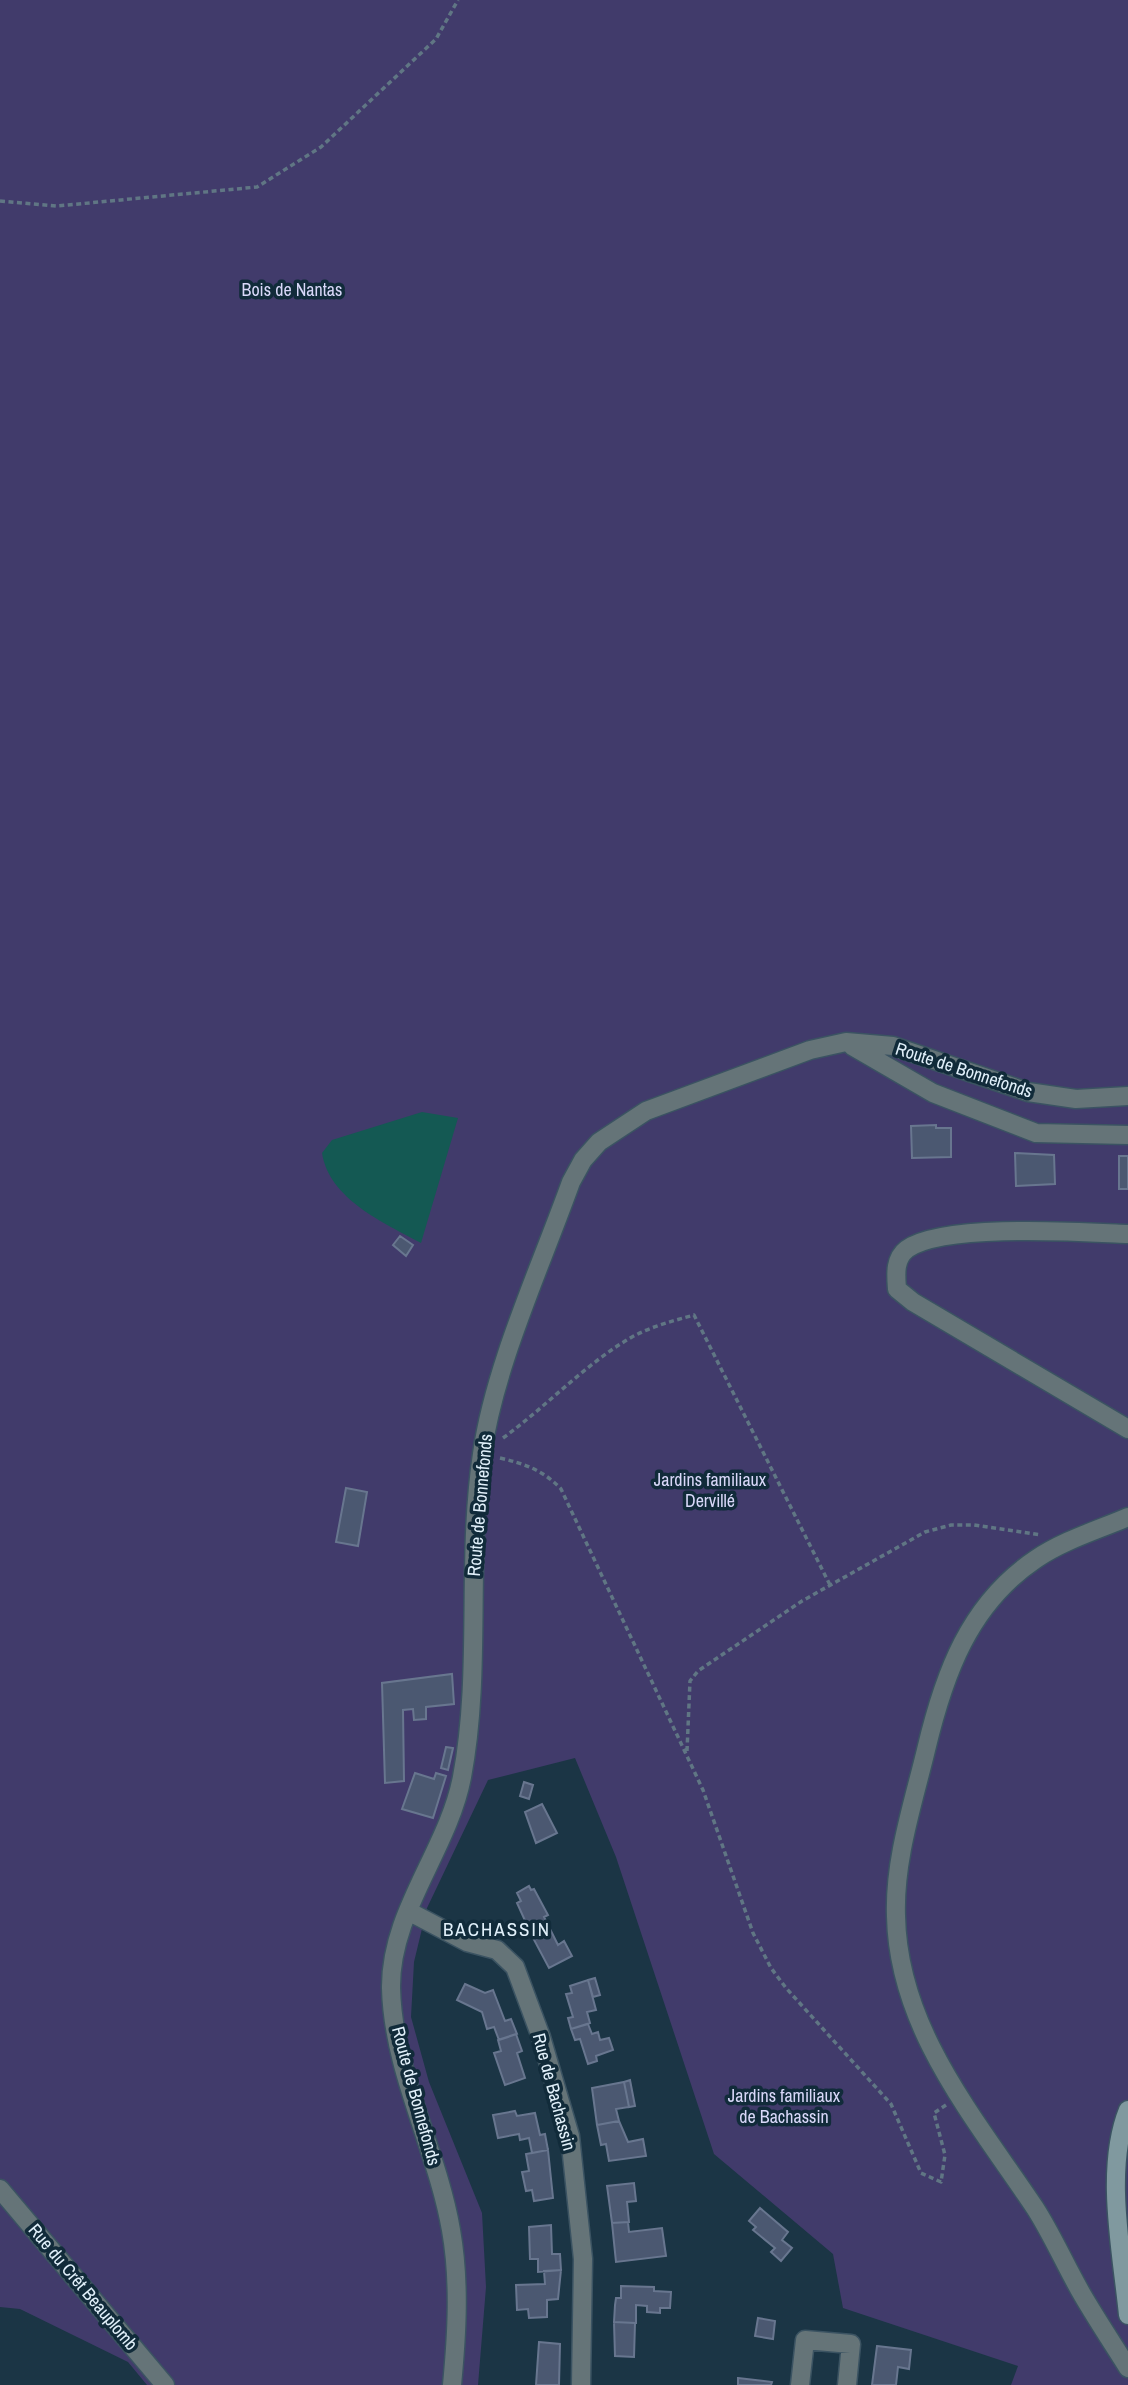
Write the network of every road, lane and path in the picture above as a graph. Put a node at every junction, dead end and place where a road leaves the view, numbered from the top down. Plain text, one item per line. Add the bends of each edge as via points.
1 (458, 0) edge
2 (0, 201) edge
3 (846, 1042) junction
4 (1128, 1096) edge
5 (1128, 1135) edge
6 (1128, 1234) edge
7 (1128, 1429) edge
8 (482, 1454) junction
9 (1128, 1517) edge
10 (1062, 1544) junction
11 (831, 1587) junction
12 (687, 1753) junction
13 (408, 1911) junction
14 (960, 2097) junction
15 (1128, 2110) edge
16 (0, 2189) edge
17 (1128, 2315) edge
18 (1128, 2368) edge
19 (165, 2385) edge
20 (452, 2385) edge
21 (581, 2385) edge
22 (800, 2385) edge
23 (847, 2385) edge

1 - 2 path via 436,39 321,146 257,187 57,206
3 - 4 street, Route de Bonnefonds via 893,1046 1028,1092 1076,1099
3 - 5 street via 933,1093 1036,1133
3 - 8 street, Route de Bonnefonds via 810,1050 646,1111 599,1142 583,1160 502,1374
6 - 7 street via 980,1233 924,1242 906,1250 895,1268 897,1289 912,1302
8 - 11 path via 632,1337 694,1315
8 - 12 path via 529,1465 547,1474 561,1489
8 - 13 street, Route de Bonnefonds via 462,1780
9 - 10 street
10 - 11 path via 1034,1532 951,1525 925,1532 865,1563
10 - 14 street via 1009,1580 983,1606 963,1637 943,1685 899,1863 896,1918 906,1987 917,2020
11 - 12 path via 698,1671 690,1681
12 - 14 path via 752,1933 771,1968 891,2104 921,2172 941,2182 945,2155 934,2113
13 - 20 street, Route de Bonnefonds via 394,1950 391,1988 406,2074 452,2230 457,2325
13 - 21 street, Rue de Bachassin via 467,1942 497,1951 515,1967 537,2026 570,2136 583,2259
14 - 18 street via 1036,2210
15 - 17 main road via 1117,2153
16 - 19 street, Rue du Crêt Beauplomb
22 - 23 street via 805,2340 851,2344

